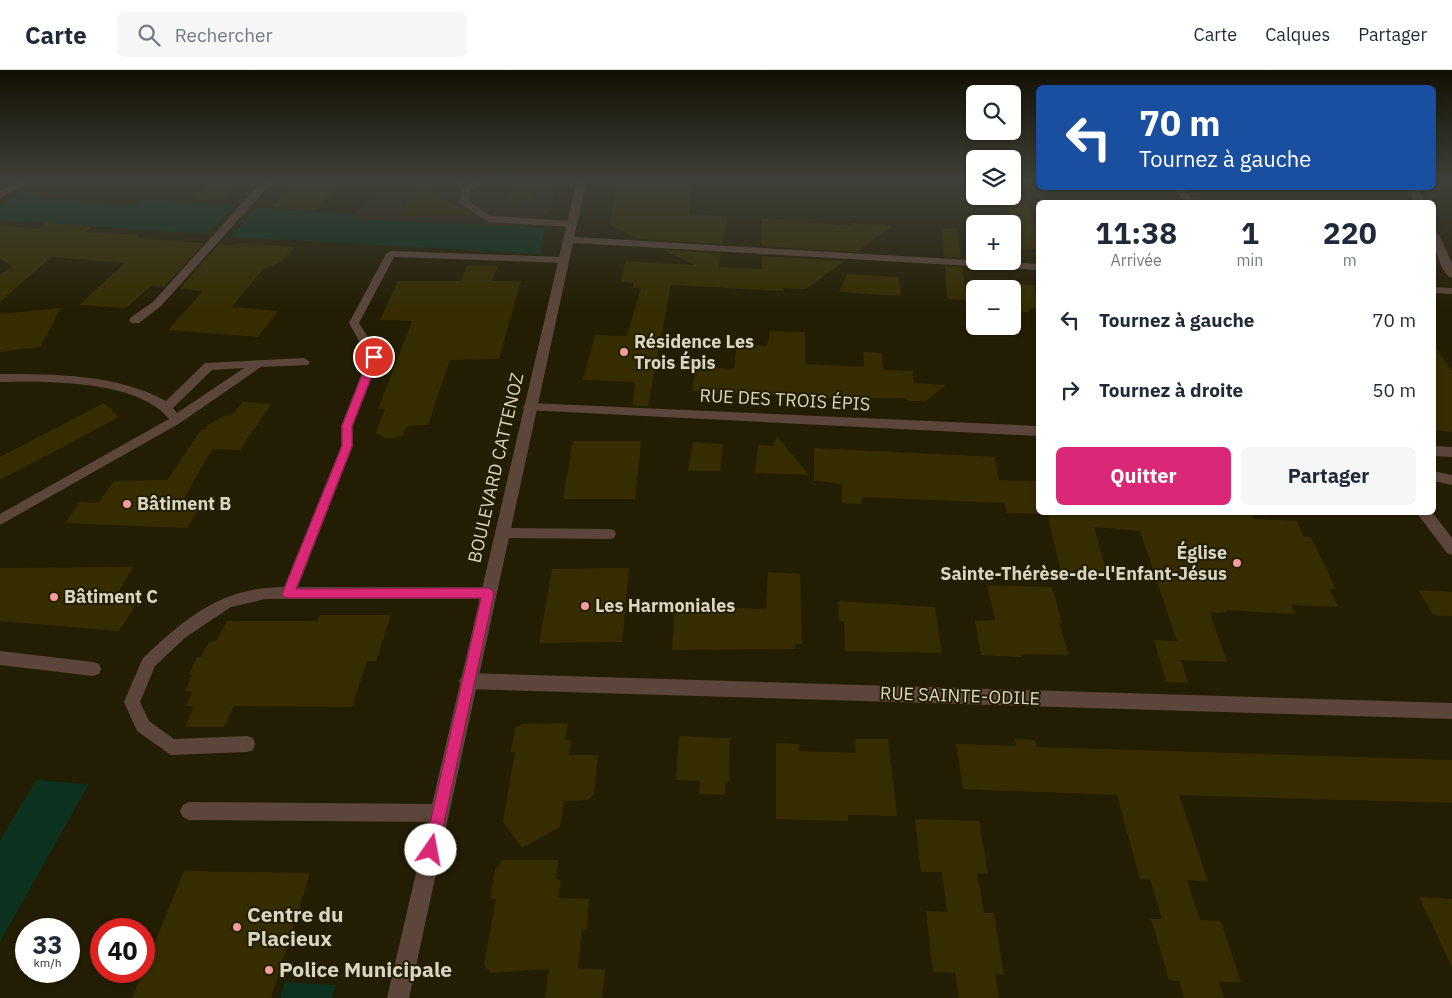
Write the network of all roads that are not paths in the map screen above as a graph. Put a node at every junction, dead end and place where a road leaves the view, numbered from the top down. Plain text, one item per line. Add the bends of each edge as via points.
1 (230, 223) edge
2 (560, 223) edge
3 (572, 224) joint
4 (1436, 239) edge
5 (568, 240) junction
6 (563, 260) junction
7 (1036, 267) edge
8 (1452, 274) edge
9 (1436, 290) edge
10 (1452, 291) edge
11 (135, 320) dead end
12 (304, 362) dead end
13 (258, 364) junction
14 (0, 378) edge
15 (167, 407) junction
16 (530, 407) junction
17 (176, 420) junction
18 (1036, 431) edge
19 (1436, 451) edge
20 (1452, 452) edge
21 (1442, 478) edge
22 (1452, 490) edge
23 (1425, 515) edge
24 (0, 520) edge
25 (502, 533) junction
26 (609, 534) dead end
27 (1452, 549) edge
28 (488, 593) junction
29 (288, 594) junction
30 (0, 658) edge
31 (94, 669) dead end
32 (468, 681) junction
33 (1452, 711) edge
34 (247, 744) dead end
35 (189, 811) dead end
36 (439, 813) junction
37 (398, 998) edge

1 - 11 street via 157,304
2 - 3 lane
3 - 5 street, BOULEVARD CATTENOZ
4 - 8 street
5 - 6 street, BOULEVARD CATTENOZ
5 - 7 street
6 - 16 street, BOULEVARD CATTENOZ
6 - 29 lane via 391,254 354,323 374,357 347,426 347,446
9 - 10 street
12 - 13 lane
13 - 15 lane via 209,366
13 - 17 lane
14 - 15 lane via 43,378 114,386
15 - 17 lane via 173,410
16 - 18 street, RUE DES TROIS ÉPIS
16 - 25 street, BOULEVARD CATTENOZ
17 - 24 lane
19 - 20 street
21 - 22 lane
23 - 27 street
25 - 26 lane
25 - 28 street, BOULEVARD CATTENOZ
28 - 29 lane
28 - 32 street, BOULEVARD CATTENOZ
29 - 34 lane via 266,594 227,602 181,632 149,662 132,702 143,726 171,747
30 - 31 lane
32 - 33 street, RUE SAINTE-ODILE
32 - 36 street, BOULEVARD CATTENOZ
35 - 36 lane
36 - 37 street, BOULEVARD CATTENOZ

